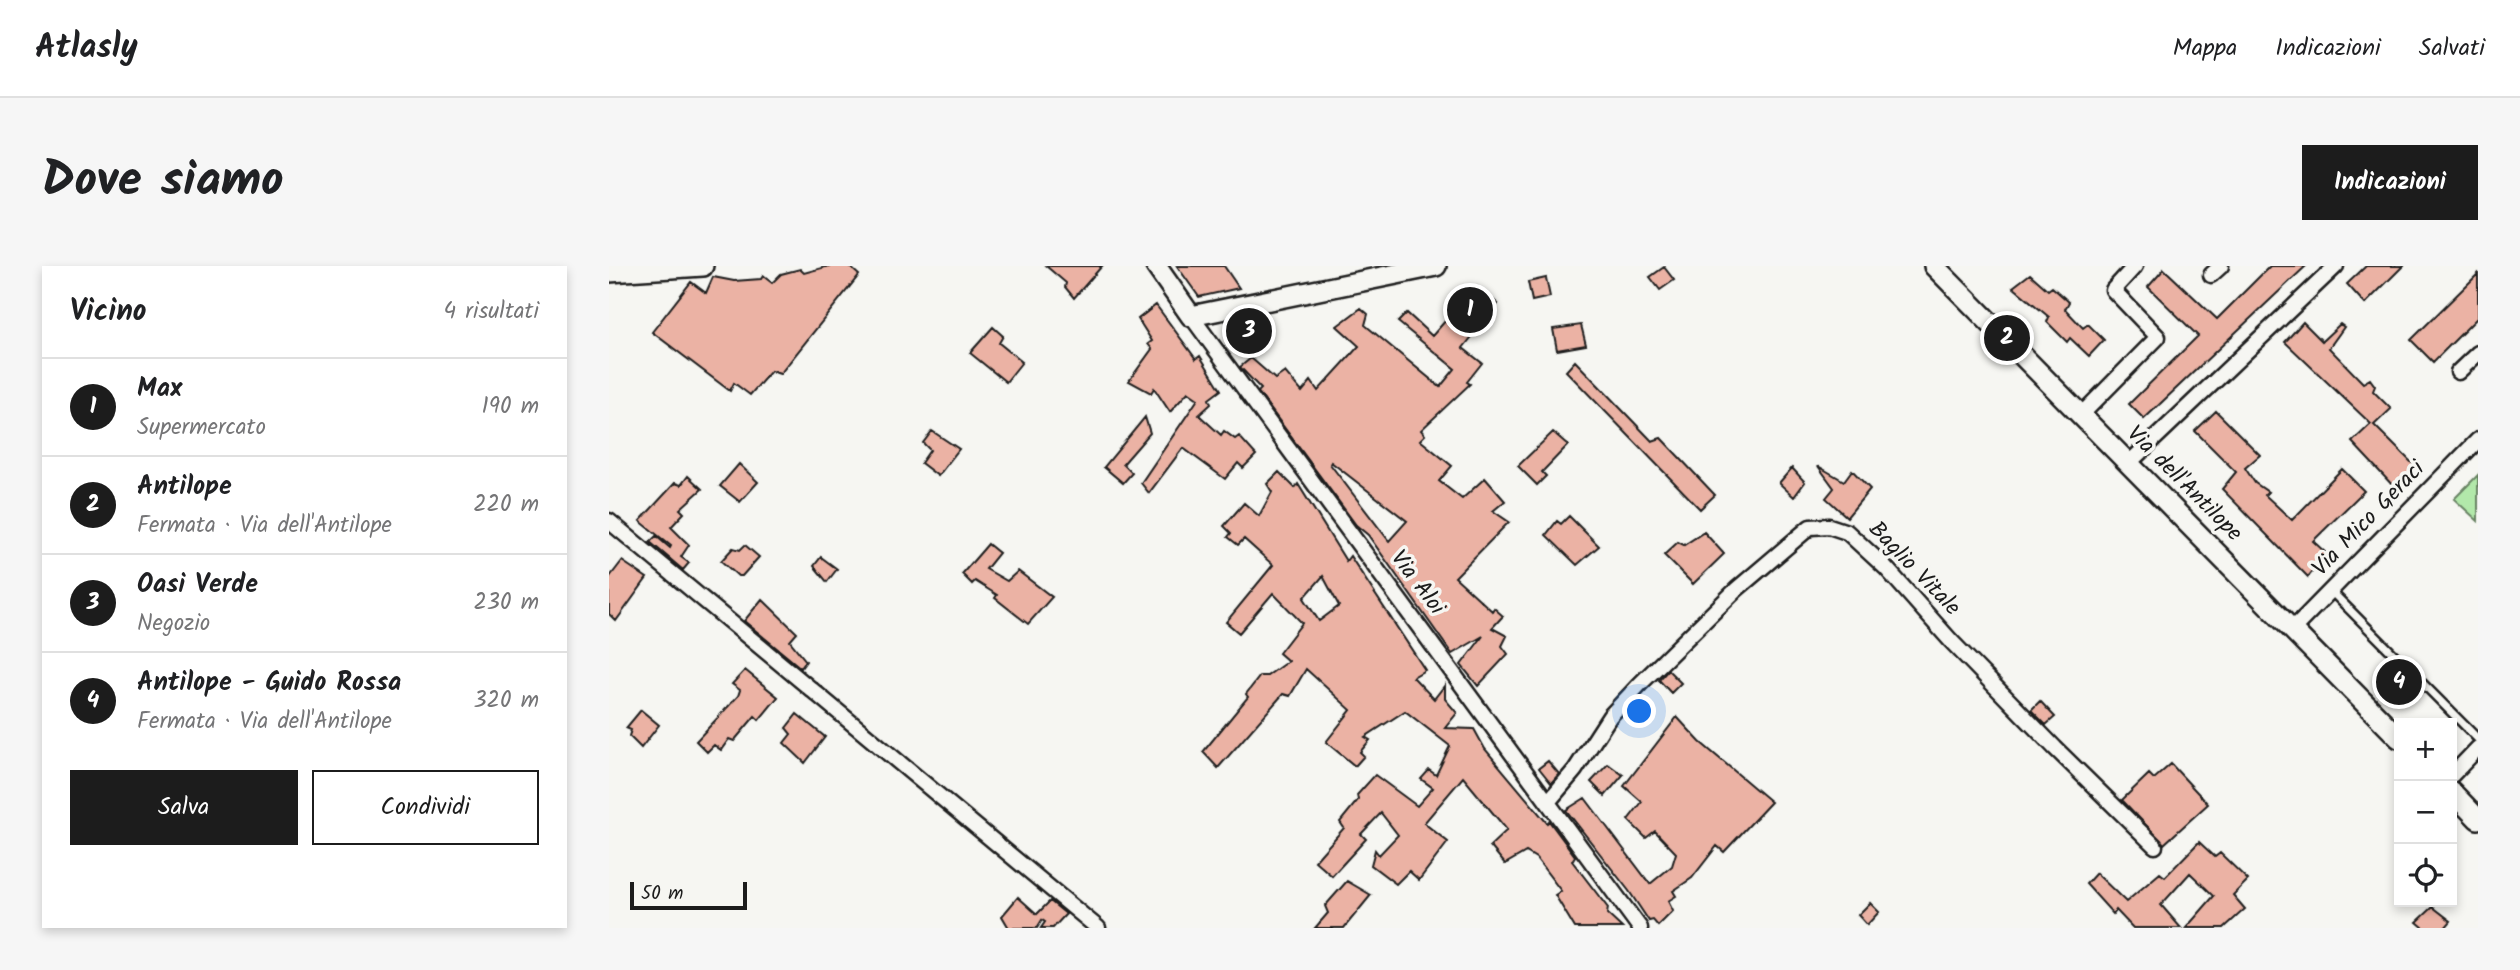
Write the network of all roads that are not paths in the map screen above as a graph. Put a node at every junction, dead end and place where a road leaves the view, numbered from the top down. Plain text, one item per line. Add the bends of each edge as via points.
1 (703, 266) edge
2 (1156, 266) edge
3 (1436, 266) edge
4 (2136, 266) edge
5 (2329, 268) edge
6 (1946, 270) edge
7 (609, 272) edge
8 (1191, 316) junction
9 (2478, 353) edge
10 (2458, 372) dead end
11 (2081, 415) junction
12 (2478, 440) edge
13 (2129, 463) junction
14 (609, 520) edge
15 (2331, 590) junction
16 (2293, 629) junction
17 (2394, 733) edge
18 (2478, 739) edge
19 (2478, 748) edge
20 (2457, 770) edge
21 (2457, 797) edge
22 (1548, 802) junction
23 (2478, 819) edge
24 (2155, 846) dead end
25 (1098, 928) edge
26 (1640, 928) edge

1 - 7 street
2 - 8 street, Via Aloi
3 - 8 street
4 - 11 street via 2113,290 2158,337
5 - 13 street
6 - 11 street, Via dell'Antilope
8 - 22 street, Via Aloi
9 - 10 street
11 - 13 street, Via dell'Antilope
12 - 15 street, Via Mico Geraci
13 - 16 street, Via dell'Antilope
14 - 25 street
15 - 16 street, Via Mico Geraci
15 - 18 lane
16 - 17 street, Via dell'Antilope
19 - 20 street
21 - 23 street
22 - 24 street, Baglio Vitale via 1610,716 1688,635 1810,527 1829,526 1847,532 1886,568 1951,641
22 - 26 street, Via Aloi

